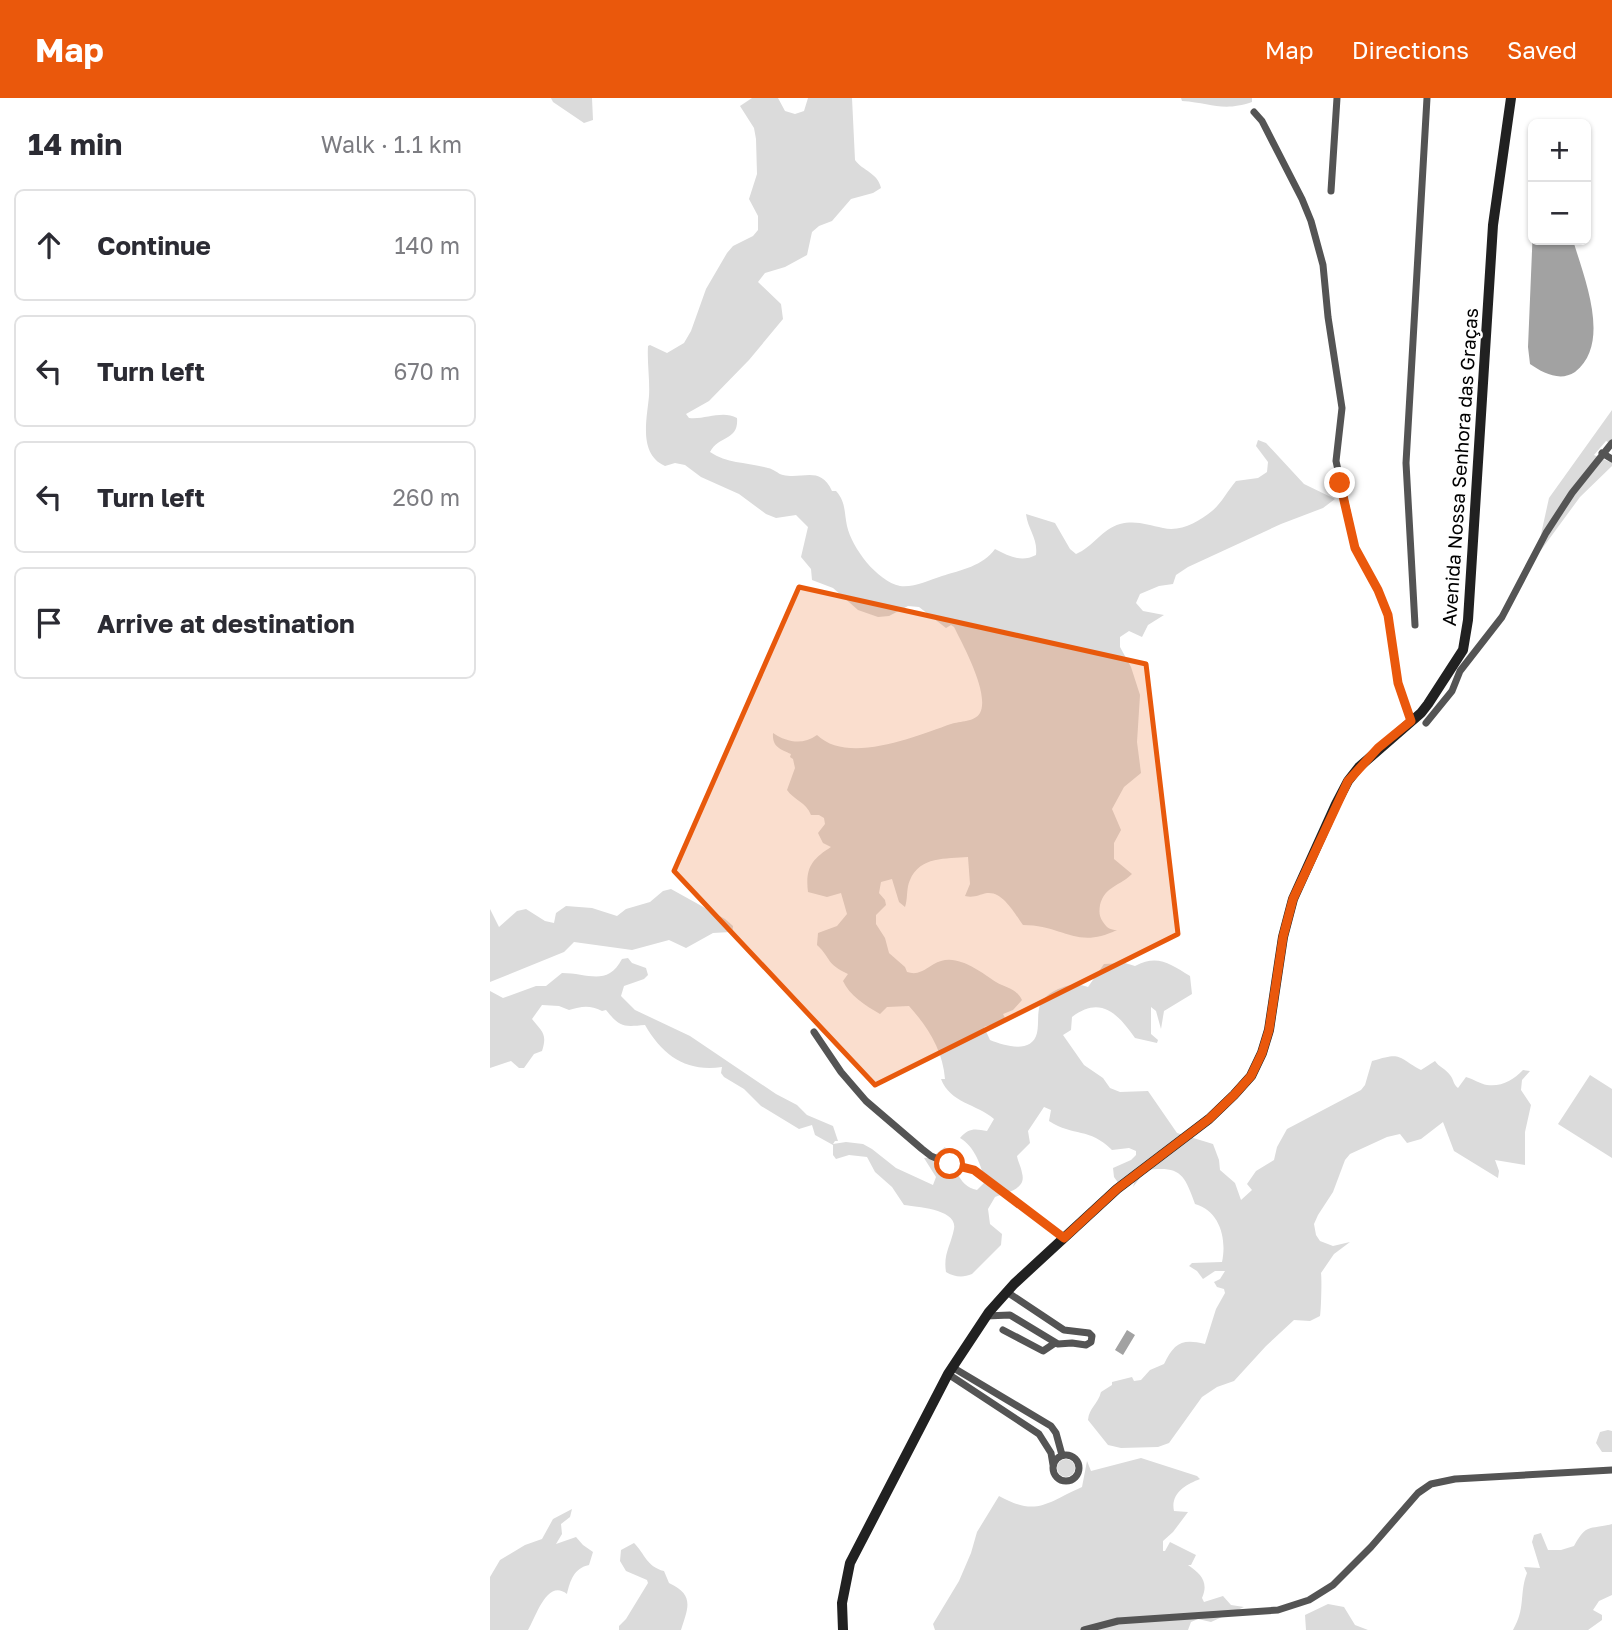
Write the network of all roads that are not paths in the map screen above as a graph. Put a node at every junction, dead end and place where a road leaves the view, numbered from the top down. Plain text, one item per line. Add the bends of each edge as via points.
1 (1337, 98) edge
2 (1427, 98) edge
3 (1511, 98) edge
4 (1254, 112) dead end
5 (1331, 191) dead end
6 (1612, 443) edge
7 (1602, 453) junction
8 (1612, 459) edge
9 (1415, 625) dead end
10 (1411, 721) junction
11 (1426, 723) dead end
12 (814, 1032) dead end
13 (1064, 1238) junction
14 (1007, 1292) junction
15 (986, 1316) junction
16 (1003, 1330) dead end
17 (1055, 1343) junction
18 (950, 1371) junction
19 (1062, 1455) junction
20 (1053, 1465) junction
21 (1612, 1469) edge
22 (843, 1630) edge
23 (1084, 1630) edge

1 - 5 street
2 - 9 street via 1406,463
3 - 10 main road, Avenida Nossa Senhora das Graças via 1493,225 1466,639 1445,679
4 - 10 street via 1302,198 1323,265 1342,408 1336,461 1355,548 1388,615 1398,683
6 - 7 street
7 - 8 street
7 - 11 street via 1546,533 1502,617
10 - 13 main road, Avenida Nossa Senhora das Graças via 1348,781 1293,899 1269,1030 1251,1076 1209,1119 1117,1189
12 - 13 street via 866,1101 930,1156 974,1170
13 - 14 main road, Avenida Nossa Senhora das Graças
14 - 15 main road, Avenida Nossa Senhora das Graças
14 - 17 street via 1065,1330 1087,1332 1092,1337 1086,1345
15 - 17 street via 1010,1315
15 - 18 main road, Avenida Nossa Senhora das Graças
16 - 17 street via 1043,1351
18 - 19 street via 1051,1426
18 - 20 street via 1039,1434
18 - 22 main road, Avenida Nossa Senhora das Graças via 850,1563 844,1584
19 - 20 street
19 - 20 street via 1077,1462 1075,1478 1059,1480
21 - 23 street via 1431,1484 1333,1586 1309,1600 1278,1610 1118,1622

